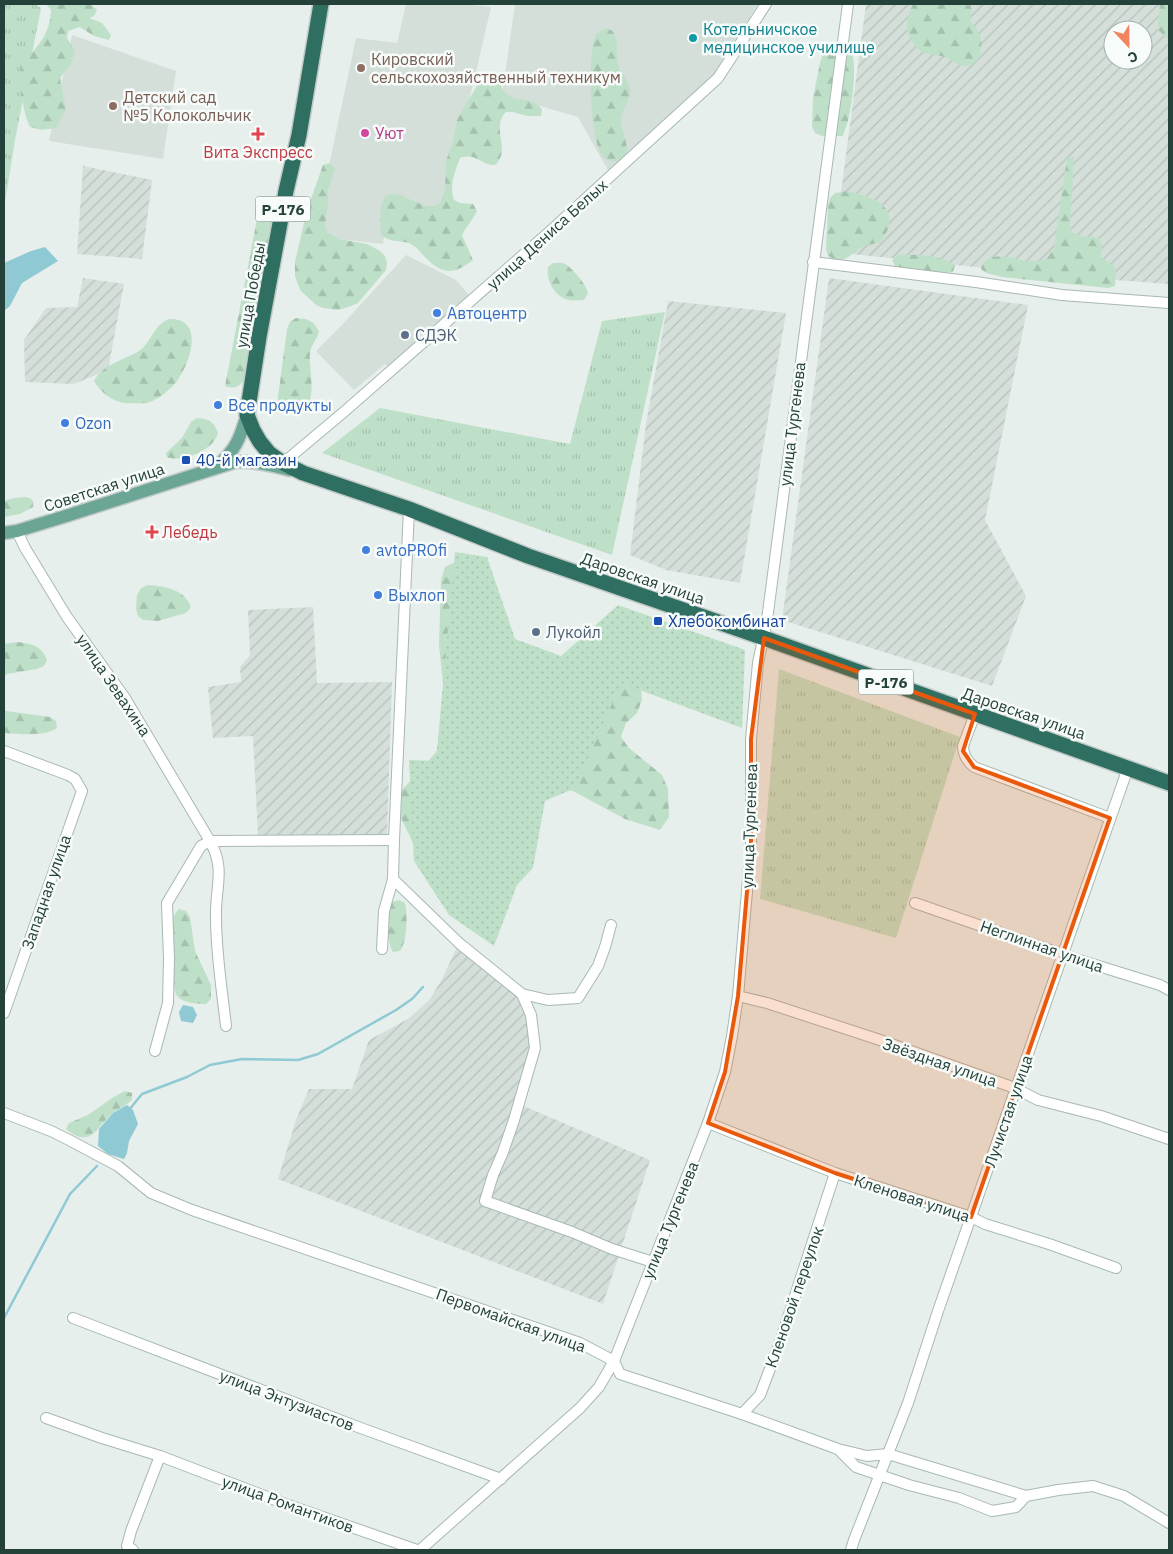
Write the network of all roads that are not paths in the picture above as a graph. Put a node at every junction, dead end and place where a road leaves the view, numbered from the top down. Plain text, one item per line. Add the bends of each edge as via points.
1 (321, 4) edge
2 (766, 4) edge
3 (848, 4) edge
4 (813, 262) junction
5 (1169, 303) edge
6 (247, 416) junction
7 (237, 444) joint
8 (249, 462) joint
9 (283, 463) junction
10 (213, 469) junction
11 (303, 473) junction
12 (409, 509) junction
13 (17, 531) junction
14 (4, 533) edge
15 (764, 638) junction
16 (975, 714) junction
17 (4, 751) edge
18 (1128, 768) junction
19 (1169, 783) edge
20 (1110, 818) junction
21 (394, 840) junction
22 (210, 841) junction
23 (393, 879) junction
24 (915, 903) dead end
25 (611, 925) dead end
26 (382, 949) dead end
27 (1063, 954) junction
28 (1169, 990) edge
29 (522, 994) junction
30 (738, 996) junction
31 (4, 1013) edge
32 (226, 1026) dead end
33 (155, 1051) dead end
34 (1016, 1088) junction
35 (4, 1113) edge
36 (708, 1123) junction
37 (1169, 1139) edge
38 (835, 1173) junction
39 (971, 1217) junction
40 (653, 1262) junction
41 (1116, 1268) dead end
42 (73, 1318) dead end
43 (614, 1361) junction
44 (742, 1414) junction
45 (46, 1418) dead end
46 (838, 1449) junction
47 (888, 1454) junction
48 (160, 1456) junction
49 (880, 1476) junction
50 (502, 1479) junction
51 (1026, 1496) junction
52 (1169, 1523) edge
53 (133, 1550) edge
54 (419, 1550) edge
55 (852, 1550) edge

1 - 6 highway, улица Победы / Р-176
2 - 9 street, улица Дениса Белых via 718,78 554,228
3 - 4 street, улица Тургенева
4 - 5 street via 1062,295
4 - 15 street, улица Тургенева
6 - 7 main road, улица Победы
6 - 9 highway, Даровская улица / Р-176 via 260,442
7 - 10 main road, Советская улица
8 - 10 main road, Советская улица via 235,462
8 - 11 main road, Даровская улица
9 - 11 highway, Даровская улица / Р-176
10 - 13 main road, Советская улица
11 - 12 highway, Даровская улица / Р-176
12 - 15 highway, Даровская улица / Р-176 via 528,556
12 - 21 street
13 - 14 main road, Советская улица
13 - 22 street, улица Зевахина via 62,610 126,698
15 - 16 highway, Даровская улица / Р-176
15 - 30 street, улица Тургенева via 758,663 751,739 751,845
16 - 18 highway, Даровская улица / Р-176
16 - 20 street via 963,746 974,766
17 - 31 street, Западная улица via 68,775 75,779 82,791
18 - 19 highway, Даровская улица / Р-176
18 - 20 street, Лучистая улица
20 - 27 street, Лучистая улица
21 - 22 street
21 - 23 street
22 - 32 street, улица Зевахина via 220,871 216,916
22 - 33 street via 201,846 167,903 168,1003
23 - 26 street via 384,911
23 - 29 street via 459,943
24 - 27 street, Неглинная улица
25 - 29 street via 598,966 578,998 548,1000
27 - 28 street, Неглинная улица
27 - 34 street, Лучистая улица
29 - 40 street via 531,1015 535,1048 485,1201
30 - 34 street, Звёздная улица via 871,1037
30 - 36 street, улица Тургенева via 725,1072
34 - 37 street, Звёздная улица via 1038,1100 1101,1116
34 - 39 street, Лучистая улица
35 - 43 street, Первомайская улица via 50,1131 118,1166 152,1193 192,1210 580,1343
36 - 38 street, Кленовая улица
36 - 40 street, улица Тургенева
38 - 39 street, Кленовая улица
38 - 44 street, Кленовой переулок via 760,1395
39 - 41 street, Кленовая улица
39 - 47 street, Лучистая улица
40 - 43 street, улица Тургенева
42 - 50 street, улица Энтузиастов
43 - 44 street, Первомайская улица via 620,1374
43 - 50 street, улица Тургенева via 600,1386 580,1408
44 - 46 street, Первомайская улица
45 - 48 street, улица Романтиков
46 - 47 street, Первомайская улица via 867,1456
46 - 49 street via 856,1467
47 - 49 street, Лучистая улица
47 - 51 street, Первомайская улица
48 - 53 street via 131,1531 127,1546
48 - 54 street, улица Романтиков
49 - 51 street via 960,1498 992,1511 1016,1507
49 - 55 street, Лучистая улица
50 - 54 street, улица Тургенева
51 - 52 street via 1093,1486 1124,1496

